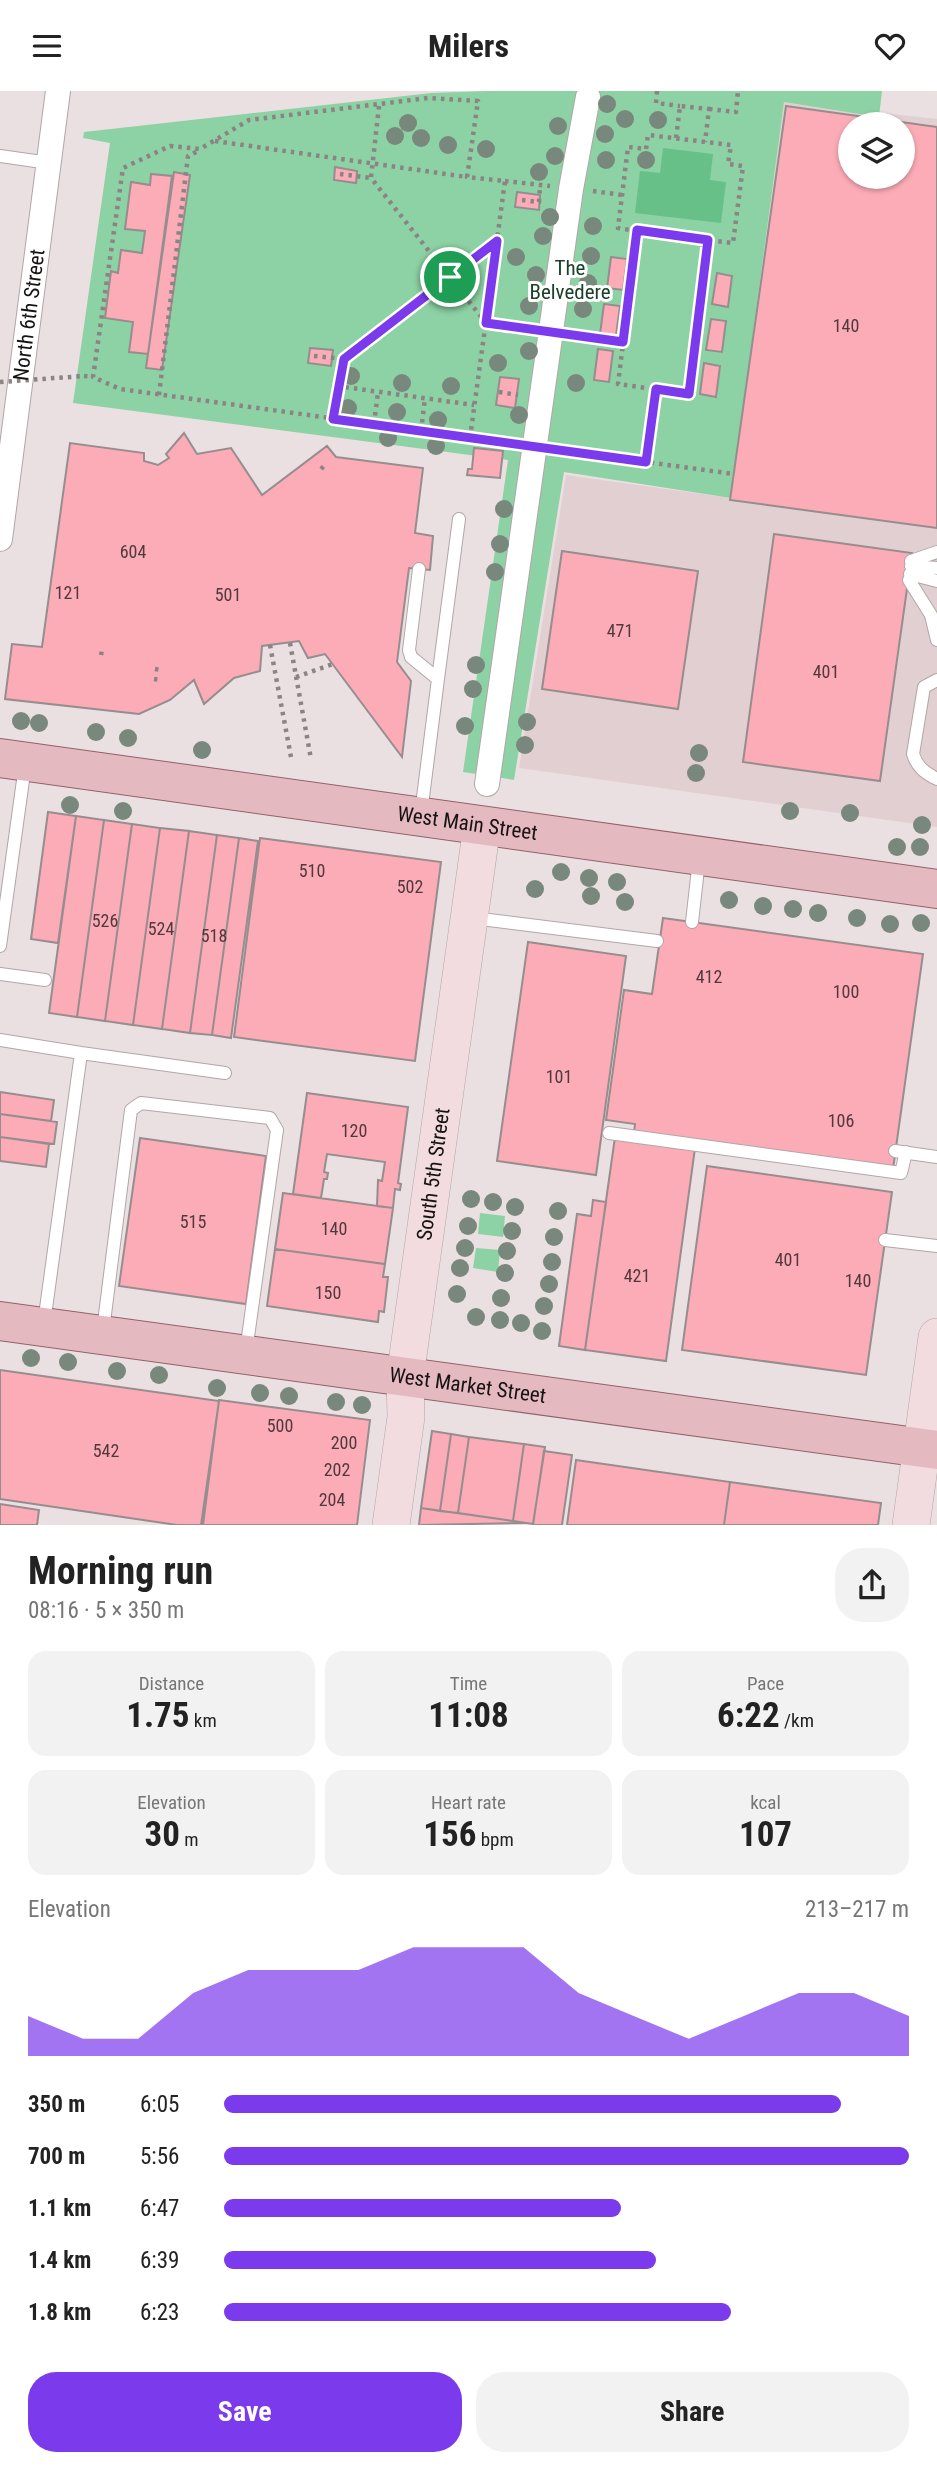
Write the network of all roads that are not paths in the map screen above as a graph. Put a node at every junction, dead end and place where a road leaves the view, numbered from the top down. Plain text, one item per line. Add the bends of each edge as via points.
1 (58, 91) edge
2 (588, 97) dead end
3 (0, 156) edge
4 (49, 163) junction
5 (7, 432) edge
6 (3, 495) edge
7 (459, 519) dead end
8 (0, 539) edge
9 (937, 552) edge
10 (937, 568) edge
11 (419, 569) dead end
12 (910, 570) junction
13 (937, 581) edge
14 (936, 632) edge
15 (438, 679) junction
16 (937, 680) edge
17 (13, 760) edge
18 (937, 779) edge
19 (487, 784) dead end
20 (420, 817) junction
21 (482, 826) junction
22 (700, 856) junction
23 (937, 889) edge
24 (469, 917) junction
25 (692, 922) dead end
26 (657, 941) dead end
27 (0, 946) edge
28 (0, 974) edge
29 (45, 980) dead end
30 (0, 1040) edge
31 (81, 1052) junction
32 (225, 1073) dead end
33 (609, 1133) dead end
34 (937, 1157) edge
35 (885, 1240) dead end
36 (937, 1246) edge
37 (0, 1321) edge
38 (43, 1327) junction
39 (103, 1335) junction
40 (937, 1338) edge
41 (246, 1355) junction
42 (405, 1377) junction
43 (930, 1449) edge
44 (391, 1524) edge
45 (911, 1524) edge

1 - 4 street, North 6th Street
2 - 19 street
3 - 4 lane
4 - 5 street, North 6th Street
5 - 6 street, North 6th Street
6 - 8 street, North 6th Street
7 - 15 lane
9 - 12 lane
10 - 12 lane
11 - 15 lane via 409,650 411,657
12 - 13 lane
12 - 14 lane
15 - 20 lane
16 - 18 lane via 924,687 913,754 925,772
17 - 20 main road, West Main Street
17 - 27 lane
20 - 21 main road, West Main Street
21 - 22 main road, West Main Street
21 - 24 street, South 5th Street
22 - 23 main road, West Main Street
22 - 25 lane
24 - 26 lane
24 - 42 street, South 5th Street
28 - 29 lane
30 - 31 lane
31 - 32 lane
31 - 38 lane
33 - 34 lane via 901,1173 901,1152
35 - 36 lane
37 - 38 main road, West Market Street
38 - 39 main road, West Market Street
39 - 41 main road, West Market Street
39 - 41 lane via 131,1110 141,1103 270,1118 277,1130
40 - 43 street
41 - 42 main road, West Market Street
42 - 43 main road, West Market Street
42 - 44 street, South 5th Street via 406,1417
43 - 45 street

